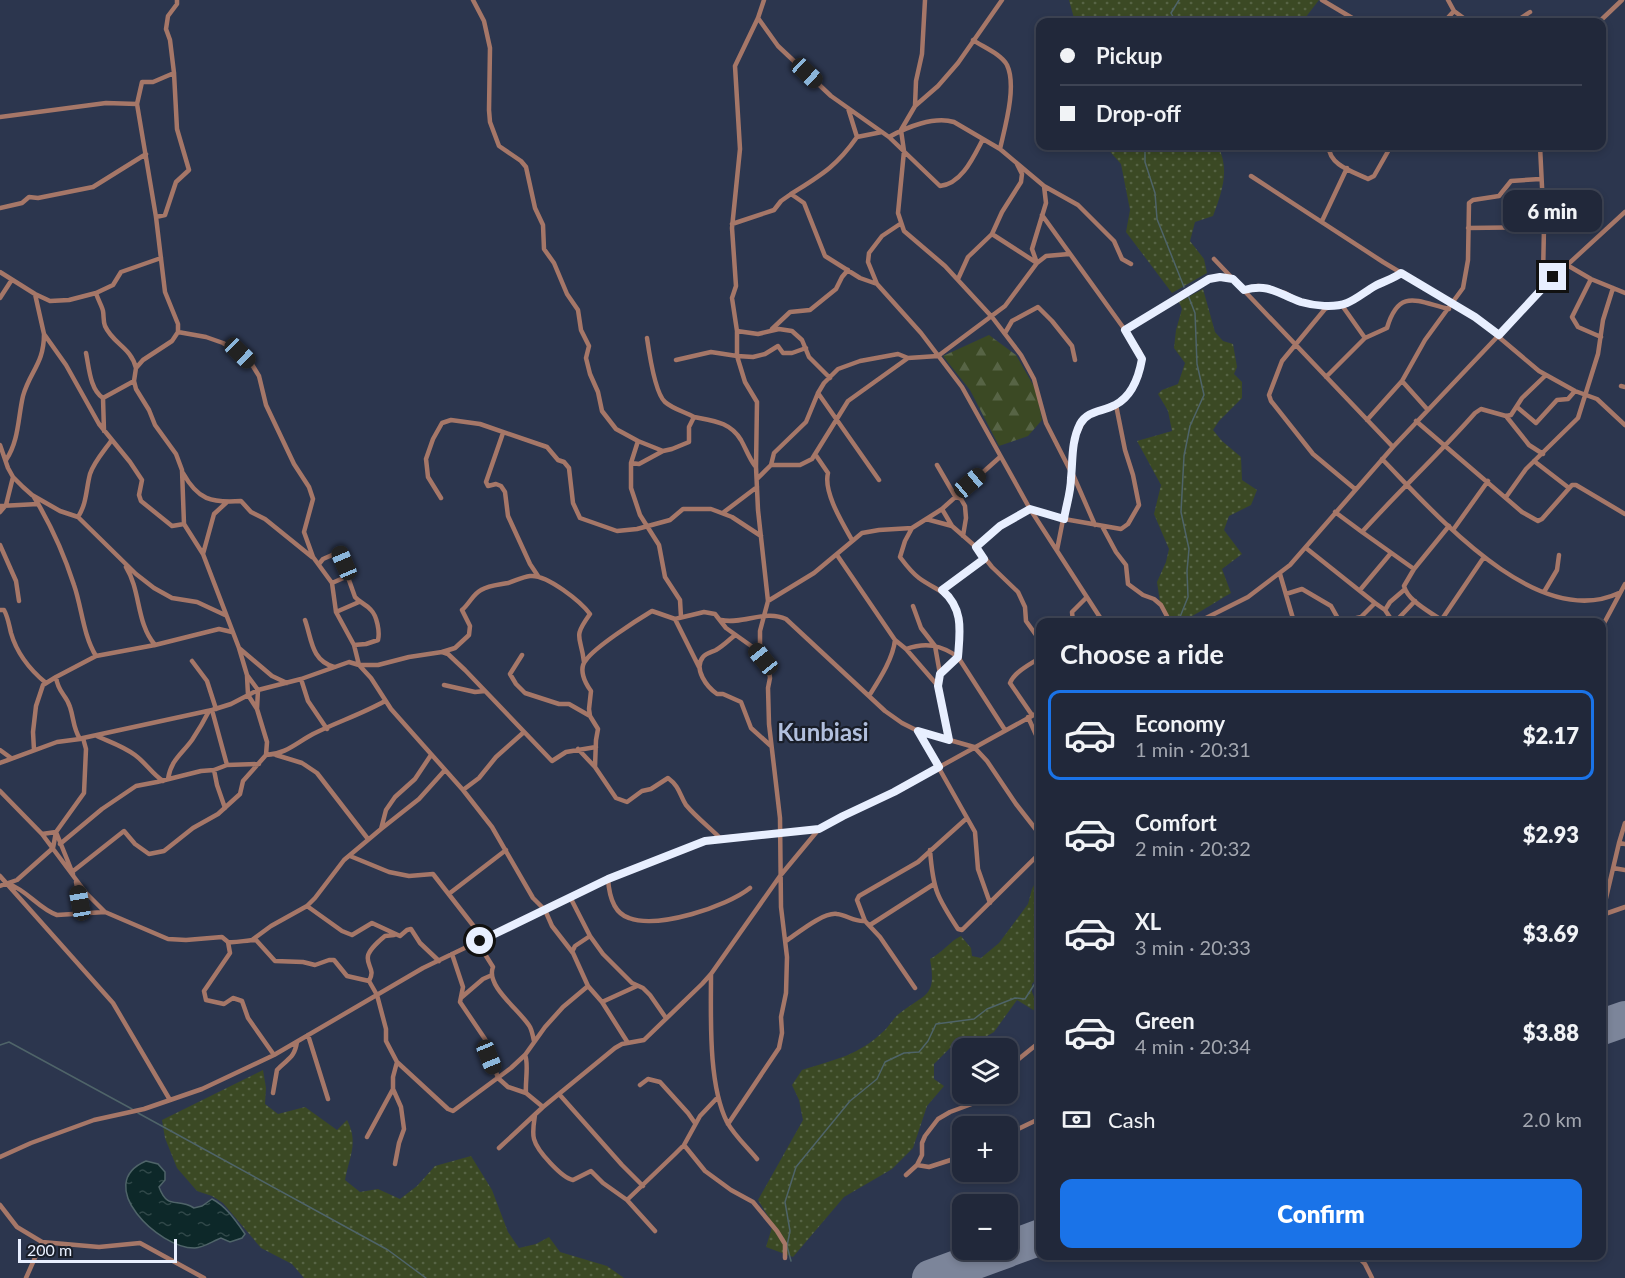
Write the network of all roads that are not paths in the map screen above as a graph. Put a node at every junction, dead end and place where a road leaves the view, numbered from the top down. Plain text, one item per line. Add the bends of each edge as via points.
1 (177, 0) edge
2 (473, 0) edge
3 (764, 0) edge
4 (925, 0) edge
5 (1002, 0) edge
6 (1322, 0) edge
7 (1448, 0) edge
8 (1622, 0) edge
9 (1454, 11) junction
10 (1530, 12) dead end
11 (758, 18) junction
12 (1352, 18) edge
13 (1448, 18) edge
14 (1464, 18) edge
15 (1521, 18) edge
16 (1603, 18) edge
17 (973, 40) junction
18 (174, 73) junction
19 (137, 104) junction
20 (915, 106) junction
21 (848, 107) junction
22 (0, 117) edge
23 (901, 130) junction
24 (882, 132) junction
25 (857, 137) junction
26 (889, 137) junction
27 (983, 139) junction
28 (1000, 149) junction
29 (1330, 150) edge
30 (1389, 150) edge
31 (1540, 150) edge
32 (904, 151) junction
33 (146, 154) junction
34 (1016, 161) junction
35 (1347, 168) junction
36 (1251, 176) dead end
37 (1540, 179) junction
38 (1044, 186) junction
39 (791, 194) junction
40 (0, 208) edge
41 (1625, 212) edge
42 (1042, 215) junction
43 (156, 217) junction
44 (1322, 221) junction
45 (732, 224) junction
46 (900, 224) junction
47 (1544, 227) junction
48 (1468, 228) junction
49 (992, 234) junction
50 (1069, 254) junction
51 (161, 258) junction
52 (1214, 259) dead end
53 (1037, 263) junction
54 (1131, 264) dead end
55 (1567, 265) junction
56 (848, 270) junction
57 (0, 272) edge
58 (1401, 273) junction
59 (958, 279) junction
60 (1233, 279) junction
61 (1591, 279) junction
62 (11, 281) junction
63 (877, 284) junction
64 (1613, 288) junction
65 (1244, 290) junction
66 (1540, 290) junction
67 (96, 293) junction
68 (1625, 293) edge
69 (35, 294) junction
70 (0, 298) edge
71 (1341, 304) junction
72 (1331, 306) junction
73 (1451, 306) junction
74 (992, 316) junction
75 (1125, 330) junction
76 (737, 331) junction
77 (770, 331) junction
78 (178, 332) junction
79 (1005, 333) junction
80 (44, 334) junction
81 (1499, 335) junction
82 (1601, 337) junction
83 (647, 338) dead end
84 (1365, 338) junction
85 (1295, 343) junction
86 (806, 348) junction
87 (86, 353) dead end
88 (737, 356) junction
89 (938, 356) junction
90 (908, 358) junction
91 (676, 360) dead end
92 (1076, 360) dead end
93 (136, 368) junction
94 (1546, 375) junction
95 (1326, 377) junction
96 (830, 378) junction
97 (134, 381) junction
98 (1402, 381) junction
99 (1575, 391) junction
100 (818, 393) junction
101 (1585, 394) junction
102 (103, 398) junction
103 (1116, 405) junction
104 (1517, 407) junction
105 (1427, 409) junction
106 (1506, 416) junction
107 (694, 417) junction
108 (836, 420) junction
109 (1367, 420) junction
110 (1416, 421) junction
111 (1625, 425) edge
112 (105, 432) junction
113 (503, 433) junction
114 (111, 441) junction
115 (638, 441) junction
116 (0, 446) edge
117 (1393, 447) junction
118 (1446, 447) junction
119 (663, 451) junction
120 (815, 454) junction
121 (1543, 454) junction
122 (1000, 457) junction
123 (1382, 459) junction
124 (6, 460) junction
125 (1534, 461) junction
126 (631, 463) junction
127 (771, 465) junction
128 (937, 465) dead end
129 (756, 467) junction
130 (182, 470) junction
131 (1071, 470) junction
132 (13, 477) junction
133 (756, 480) junction
134 (879, 480) dead end
135 (1488, 481) junction
136 (1406, 484) junction
137 (756, 487) junction
138 (1569, 488) junction
139 (1355, 489) junction
140 (32, 495) junction
141 (955, 496) junction
142 (1506, 497) junction
143 (441, 498) dead end
144 (226, 502) junction
145 (38, 504) junction
146 (6, 505) junction
147 (0, 506) edge
148 (942, 509) junction
149 (1030, 509) junction
150 (0, 512) edge
151 (724, 512) junction
152 (1335, 512) junction
153 (1625, 514) edge
154 (78, 517) junction
155 (926, 519) junction
156 (1064, 519) junction
157 (184, 524) junction
158 (1095, 525) junction
159 (952, 526) junction
160 (1102, 526) junction
161 (647, 527) junction
162 (912, 528) junction
163 (1451, 528) junction
164 (1362, 532) junction
165 (760, 536) junction
166 (963, 536) junction
167 (852, 540) junction
168 (0, 545) edge
169 (976, 547) junction
170 (1306, 548) junction
171 (1057, 550) junction
172 (1391, 553) junction
173 (203, 554) junction
174 (837, 555) junction
175 (1558, 555) dead end
176 (313, 557) junction
177 (1484, 557) junction
178 (984, 559) junction
179 (122, 560) junction
180 (319, 564) junction
181 (1414, 569) junction
182 (1280, 574) junction
183 (348, 576) junction
184 (540, 578) junction
185 (332, 583) junction
186 (1625, 584) edge
187 (942, 590) junction
188 (1360, 590) junction
189 (1404, 590) junction
190 (1544, 592) junction
191 (1619, 593) junction
192 (1286, 594) junction
193 (1086, 598) junction
194 (19, 601) dead end
195 (768, 601) junction
196 (1415, 601) junction
197 (359, 602) junction
198 (1375, 603) junction
199 (913, 606) dead end
200 (0, 610) edge
201 (1385, 610) junction
202 (336, 612) junction
203 (225, 615) junction
204 (764, 616) junction
205 (681, 617) junction
206 (1073, 618) edge
207 (1101, 618) edge
208 (1168, 618) edge
209 (1206, 618) edge
210 (1292, 618) edge
211 (1338, 618) edge
212 (1357, 618) edge
213 (1391, 618) edge
214 (1398, 618) edge
215 (1436, 618) edge
216 (1442, 618) edge
217 (675, 619) junction
218 (1606, 619) edge
219 (305, 620) dead end
220 (721, 620) junction
221 (732, 622) junction
222 (232, 632) junction
223 (734, 634) junction
224 (1036, 635) edge
225 (895, 640) junction
226 (155, 645) junction
227 (354, 645) junction
228 (935, 646) junction
229 (239, 648) junction
230 (906, 649) junction
231 (442, 652) junction
232 (522, 655) dead end
233 (96, 656) junction
234 (958, 657) junction
235 (763, 659) junction
236 (1036, 660) edge
237 (192, 661) dead end
238 (584, 662) junction
239 (359, 665) junction
240 (334, 667) junction
241 (700, 669) junction
242 (940, 674) junction
243 (247, 675) junction
244 (56, 677) junction
245 (301, 679) junction
246 (46, 683) junction
247 (287, 683) junction
248 (444, 685) dead end
249 (938, 686) junction
250 (258, 690) junction
251 (485, 691) junction
252 (248, 694) junction
253 (869, 696) junction
254 (386, 701) junction
255 (257, 709) junction
256 (212, 710) junction
257 (1036, 713) edge
258 (590, 716) junction
259 (1030, 716) junction
260 (327, 729) junction
261 (1005, 730) junction
262 (918, 731) junction
263 (524, 732) junction
264 (1036, 732) edge
265 (96, 735) junction
266 (81, 739) junction
267 (949, 740) junction
268 (771, 746) junction
269 (596, 747) junction
270 (974, 747) junction
271 (578, 749) junction
272 (0, 750) edge
273 (34, 750) junction
274 (276, 754) junction
275 (266, 755) junction
276 (431, 755) junction
277 (11, 758) junction
278 (0, 763) edge
279 (259, 764) junction
280 (227, 765) junction
281 (595, 767) junction
282 (939, 767) junction
283 (214, 770) junction
284 (445, 770) junction
285 (166, 780) junction
286 (463, 790) junction
287 (0, 791) edge
288 (225, 808) junction
289 (967, 818) junction
290 (1625, 823) edge
291 (381, 829) junction
292 (819, 829) junction
293 (1036, 830) edge
294 (56, 832) junction
295 (42, 834) junction
296 (781, 834) junction
297 (720, 838) junction
298 (368, 839) junction
299 (60, 844) junction
300 (1622, 844) edge
301 (53, 848) junction
302 (506, 850) junction
303 (930, 850) junction
304 (350, 856) junction
305 (1036, 857) edge
306 (1613, 868) junction
307 (1625, 870) edge
308 (72, 872) junction
309 (0, 876) edge
310 (780, 876) junction
311 (608, 879) junction
312 (76, 880) junction
313 (7, 883) junction
314 (934, 884) junction
315 (0, 886) edge
316 (750, 888) dead end
317 (450, 893) junction
318 (570, 897) junction
319 (1606, 898) edge
320 (990, 903) junction
321 (307, 906) junction
322 (1625, 907) edge
323 (545, 910) junction
324 (105, 912) junction
325 (76, 914) junction
326 (1606, 914) edge
327 (868, 923) junction
328 (398, 936) junction
329 (590, 936) junction
330 (252, 940) junction
331 (480, 941) junction
332 (786, 941) junction
333 (228, 942) junction
334 (572, 952) junction
335 (452, 954) junction
336 (439, 961) junction
337 (711, 974) junction
338 (492, 975) junction
339 (369, 981) junction
340 (588, 986) junction
341 (637, 986) junction
342 (915, 988) dead end
343 (377, 995) junction
344 (459, 999) junction
345 (602, 1002) junction
346 (666, 1018) junction
347 (308, 1035) junction
348 (534, 1041) junction
349 (297, 1042) junction
350 (627, 1043) junction
351 (1036, 1045) edge
352 (274, 1054) junction
353 (525, 1055) junction
354 (1018, 1060) edge
355 (397, 1062) junction
356 (498, 1078) junction
357 (640, 1085) dead end
358 (393, 1089) junction
359 (526, 1092) junction
360 (273, 1093) dead end
361 (559, 1094) junction
362 (718, 1097) junction
363 (170, 1100) junction
364 (328, 1100) dead end
365 (972, 1104) edge
366 (543, 1107) junction
367 (535, 1115) junction
368 (1036, 1120) edge
369 (695, 1123) junction
370 (728, 1124) junction
371 (1018, 1129) edge
372 (367, 1137) dead end
373 (684, 1145) junction
374 (499, 1148) dead end
375 (0, 1157) edge
376 (757, 1159) dead end
377 (952, 1160) edge
378 (395, 1164) dead end
379 (917, 1165) junction
380 (906, 1174) dead end
381 (643, 1186) junction
382 (627, 1200) junction
383 (0, 1205) edge
384 (655, 1231) dead end
385 (42, 1242) junction
386 (785, 1258) dead end
387 (1361, 1260) edge
388 (26, 1278) edge
389 (204, 1278) edge
390 (1372, 1278) edge

1 - 18 street via 166,29
2 - 115 street via 490,48 489,117 499,146 526,167 543,225 544,249 578,310 589,346 586,358 602,411 616,429
3 - 11 street
4 - 20 street
5 - 17 street
6 - 12 street
7 - 9 street
8 - 16 street
9 - 13 street
9 - 14 street
10 - 15 street
11 - 21 street via 778,46
11 - 45 street via 735,66 740,149
17 - 20 street via 938,86
17 - 28 street via 1008,66 1011,87
18 - 19 street via 142,82
18 - 43 street via 177,129 189,170 176,182 165,214
19 - 22 street via 106,103
19 - 33 street
20 - 23 street
21 - 24 street
21 - 25 street
23 - 26 street
23 - 27 street via 946,120
23 - 32 street
24 - 25 street
24 - 26 street
25 - 39 street via 842,158
26 - 32 street
27 - 28 street
27 - 32 street via 969,165 944,186
28 - 34 street
29 - 35 street via 1331,157
30 - 35 street via 1372,178
31 - 37 street
32 - 46 street via 897,213
33 - 40 street via 93,187 29,197 22,203
33 - 43 street
34 - 38 street
34 - 49 street via 1021,182
35 - 44 street
36 - 44 street
37 - 47 street
37 - 48 street via 1511,181 1498,195 1473,200 1468,207
38 - 42 street via 1046,203
38 - 54 street via 1078,205 1114,241 1122,259
39 - 45 street via 774,210
39 - 56 street via 804,203 825,255
41 - 55 street
42 - 50 street
42 - 53 street via 1032,249
43 - 51 street
44 - 58 street
45 - 76 street via 736,286 732,298
46 - 59 street
46 - 63 street via 882,236 869,253 868,262
47 - 48 street
47 - 66 street
48 - 73 street via 1463,288
49 - 53 street
49 - 59 street via 968,257
50 - 53 street via 1046,255
50 - 75 street
51 - 67 street via 121,272 113,285
51 - 78 street via 165,292
52 - 60 street
53 - 74 street via 1005,306
55 - 61 street
55 - 66 street
56 - 63 street
56 - 77 street via 836,289 810,310 790,312
57 - 62 street
58 - 71 street
58 - 73 street
59 - 74 street
60 - 65 street
60 - 75 street via 1209,279
61 - 64 street
61 - 82 street via 1572,317 1578,327
62 - 69 street
62 - 70 street
63 - 89 street
64 - 68 street
64 - 82 street
65 - 72 street via 1258,286 1299,301
65 - 85 street
66 - 81 street
67 - 69 street via 50,301
67 - 93 street via 104,324 130,351
69 - 80 street
71 - 72 street
71 - 84 street
72 - 85 street
73 - 81 street
73 - 84 street via 1401,302 1387,328
73 - 98 street via 1425,340
74 - 79 street
74 - 89 street
75 - 103 street via 1142,359 1139,375 1128,395
76 - 77 street
76 - 88 street
77 - 86 street via 792,331
78 - 93 street
78 - 176 street via 223,343 240,353 260,376 266,405 313,500 304,532
79 - 92 street via 1012,321 1038,307 1072,346
79 - 131 street via 1034,379 1046,423
80 - 112 street
80 - 124 street via 44,351 24,395 18,430
81 - 94 street
81 - 105 street
82 - 101 street
83 - 107 street via 662,398 666,404
84 - 95 street
85 - 95 street
85 - 139 street via 1282,361 1269,398 1313,454
86 - 88 street via 783,353 778,346 765,354
86 - 96 street via 809,357
87 - 102 street via 93,387
88 - 91 street via 711,352
88 - 129 street via 745,382 757,402
89 - 90 street
89 - 122 street via 962,387
90 - 96 street via 898,354 860,361 838,369
90 - 108 street via 848,401
93 - 97 street
94 - 99 street
94 - 104 street
95 - 109 street
96 - 100 street
97 - 102 street
97 - 130 street
98 - 105 street
98 - 109 street
99 - 101 street
99 - 104 street via 1568,399 1557,400 1536,423
100 - 108 street
100 - 127 street via 806,422 774,453
101 - 111 street via 1597,399
101 - 121 street via 1575,422
102 - 112 street
103 - 131 street via 1086,416 1080,424 1073,442
103 - 160 street via 1140,505 1121,530
104 - 106 street
105 - 110 street
106 - 118 street via 1481,409 1475,412
106 - 121 street via 1529,445
107 - 119 street via 688,442
107 - 129 street via 727,424
108 - 120 street
108 - 134 street
109 - 117 street
110 - 117 street
110 - 118 street
112 - 114 street
113 - 143 street via 480,424 452,420 442,423 426,459 428,477
113 - 161 street via 547,447 564,462 569,468 573,502 580,518 617,531
113 - 184 street via 486,482 488,486 501,486 505,492 508,516
114 - 154 street via 90,474 84,508
114 - 157 street via 142,480 138,495 141,501 172,526
115 - 119 street
115 - 126 street
116 - 124 street
117 - 123 street
118 - 135 street
118 - 136 street
119 - 126 street via 639,464
120 - 127 street via 800,465
120 - 167 street via 828,473 829,490
121 - 125 street
122 - 141 street
122 - 149 street
123 - 136 street
123 - 139 street
124 - 132 street
125 - 138 street
125 - 142 street
126 - 161 street via 634,502
127 - 133 street
128 - 141 street
129 - 133 street
130 - 144 street via 196,493
130 - 157 street
131 - 156 street
131 - 158 street
132 - 140 street
132 - 146 street
133 - 137 street
135 - 142 street
135 - 163 street
136 - 163 street
136 - 164 street
137 - 151 street
137 - 165 street
138 - 142 street via 1538,521
138 - 153 street via 1576,485
139 - 152 street
140 - 145 street
140 - 154 street
141 - 148 street
141 - 166 street via 965,506
144 - 173 street via 214,514
144 - 176 street via 241,501
145 - 146 street
145 - 233 street via 57,536
146 - 147 street
146 - 150 street
148 - 155 street
148 - 159 street
149 - 156 street
149 - 169 street via 1000,526
149 - 171 street
151 - 161 street via 687,508 670,520
151 - 165 street
152 - 164 street
152 - 170 street
154 - 179 street
155 - 159 street
155 - 162 street
156 - 158 street
156 - 171 street
157 - 173 street
158 - 160 street
159 - 166 street
160 - 208 street via 1126,565 1128,584 1154,599
161 - 205 street via 659,545 665,577 681,600
162 - 167 street via 868,531
162 - 187 street via 900,557 920,579
163 - 177 street
163 - 181 street
164 - 172 street
165 - 195 street
166 - 169 street
167 - 174 street
168 - 194 street via 16,581
169 - 178 street
170 - 182 street
170 - 188 street
171 - 193 street
172 - 181 street
172 - 188 street
173 - 203 street
174 - 195 street
174 - 225 street
175 - 190 street via 1557,570
176 - 180 street
177 - 190 street via 1516,580
177 - 216 street
178 - 187 street
178 - 224 street via 1018,592 1026,621
179 - 203 street via 162,594 196,602
179 - 226 street via 133,578 145,630
180 - 183 street via 339,552
180 - 185 street
181 - 189 street
182 - 192 street
182 - 209 street via 1248,597
183 - 185 street
183 - 197 street
184 - 231 street via 533,575 480,591 462,610 470,626 469,635 455,648
184 - 238 street via 583,604 590,615 578,637
185 - 202 street
186 - 191 street
187 - 234 street via 956,608 960,622
188 - 198 street
189 - 196 street
189 - 201 street
190 - 191 street via 1586,602
191 - 218 street
192 - 210 street
192 - 211 street via 1302,588 1330,606
193 - 206 street via 1072,612
193 - 207 street
195 - 204 street
196 - 214 street
196 - 215 street
197 - 202 street
197 - 227 street via 373,612 380,633 378,640
198 - 201 street
198 - 212 street
199 - 228 street via 921,628
200 - 246 street via 7,615 23,660
201 - 213 street
202 - 227 street
203 - 222 street
204 - 221 street
204 - 235 street via 760,631
204 - 253 street via 779,616 798,628
205 - 217 street
205 - 220 street via 704,612
217 - 238 street via 652,611
217 - 241 street
219 - 240 street via 318,657
220 - 221 street
220 - 223 street
221 - 223 street
222 - 226 street via 219,629
222 - 229 street
223 - 235 street
223 - 241 street via 703,657
225 - 230 street
225 - 253 street
226 - 233 street
227 - 239 street
228 - 230 street
228 - 234 street
228 - 242 street
229 - 243 street
229 - 247 street via 272,676
230 - 249 street
231 - 239 street
231 - 251 street
232 - 258 street via 510,674 525,693 569,704
233 - 244 street
234 - 242 street
234 - 261 street
235 - 268 street via 770,678
236 - 259 street via 1010,683
237 - 256 street via 207,681
238 - 258 street via 583,680 591,691
239 - 240 street via 349,662
239 - 254 street
240 - 245 street
241 - 268 street via 713,691 741,702 751,728
242 - 249 street
243 - 250 street
243 - 252 street
244 - 246 street
244 - 266 street via 56,686 71,708 73,729
245 - 247 street
245 - 260 street via 308,701
246 - 273 street via 36,706
247 - 250 street
248 - 251 street
249 - 267 street
250 - 252 street
250 - 255 street
251 - 263 street
252 - 255 street
252 - 256 street
253 - 262 street
254 - 260 street
254 - 276 street
255 - 275 street via 267,742
256 - 265 street
256 - 280 street
256 - 285 street via 173,760
257 - 259 street
258 - 269 street via 598,729
259 - 261 street
259 - 264 street
260 - 274 street
261 - 270 street
262 - 267 street
262 - 282 street
263 - 271 street via 552,761
263 - 286 street
265 - 266 street
265 - 285 street via 137,756 153,774
266 - 273 street
266 - 294 street via 86,749 84,793
267 - 270 street
268 - 296 street
269 - 271 street
269 - 281 street
270 - 282 street
270 - 293 street
271 - 281 street
272 - 277 street
273 - 277 street
274 - 275 street
274 - 298 street via 302,763 316,773
275 - 279 street
276 - 284 street
276 - 291 street via 416,779 386,810
277 - 278 street
279 - 280 street
279 - 288 street via 243,781 240,794
280 - 283 street
281 - 297 street via 610,792 623,802 668,778 680,789 694,814
282 - 289 street
282 - 292 street
283 - 285 street
283 - 288 street
284 - 286 street
284 - 291 street via 419,799
285 - 299 street via 136,786
286 - 302 street
287 - 295 street
288 - 308 street via 160,852 149,854 124,831
289 - 303 street
289 - 320 street via 975,832 978,869
290 - 300 street
291 - 298 street
292 - 296 street
292 - 310 street
294 - 295 street
294 - 299 street
294 - 301 street
295 - 301 street
296 - 297 street
296 - 310 street
297 - 311 street
298 - 304 street
299 - 308 street
300 - 306 street
301 - 312 street
301 - 313 street via 17,880
302 - 317 street
302 - 323 street
303 - 314 street
303 - 327 street via 918,862 859,897
304 - 317 street via 388,872 409,876 433,874
304 - 321 street
305 - 320 street
306 - 307 street
306 - 319 street
308 - 312 street
309 - 313 street
310 - 332 street
310 - 337 street
311 - 316 street via 609,891 620,912 628,918 646,921 701,912 729,902
311 - 318 street
312 - 324 street
312 - 325 street via 80,903
313 - 315 street
313 - 325 street via 50,913
313 - 363 street via 112,1003
314 - 320 street via 944,908 960,930
314 - 327 street
317 - 331 street via 479,933
318 - 323 street
318 - 329 street
321 - 328 street via 352,935 372,923
321 - 330 street
322 - 326 street
323 - 331 street
323 - 334 street
324 - 325 street
324 - 333 street via 168,939 222,937
327 - 332 street via 827,914
327 - 342 street
328 - 336 street via 411,929
328 - 339 street via 385,936 369,953
329 - 334 street
329 - 341 street
330 - 333 street
330 - 339 street via 258,941 275,961 315,965 334,960 347,976
331 - 335 street
331 - 338 street via 493,967
332 - 370 street via 786,993 779,1048
333 - 352 street via 227,961 204,991 206,1000 224,1004 233,998 242,1001 248,1018
334 - 340 street
335 - 336 street
335 - 344 street via 463,987
336 - 343 street
337 - 346 street
337 - 362 street via 712,1053
338 - 344 street
338 - 348 street via 501,995 531,1029
339 - 343 street
340 - 345 street
340 - 348 street via 563,1006
341 - 345 street
341 - 346 street via 650,995
343 - 347 street
343 - 355 street via 387,1029 386,1041
344 - 356 street via 485,1039
345 - 350 street
346 - 350 street via 644,1040
347 - 349 street
347 - 364 street
348 - 353 street
349 - 352 street
349 - 360 street via 295,1053 278,1070
350 - 361 street via 615,1048
351 - 354 street
352 - 363 street
353 - 356 street
353 - 359 street
355 - 356 street via 450,1111
355 - 358 street
356 - 359 street via 508,1087
357 - 369 street via 648,1079 660,1082
358 - 372 street
358 - 378 street via 405,1122
359 - 366 street
361 - 366 street
361 - 381 street
362 - 369 street
362 - 370 street
363 - 375 street via 94,1120
365 - 379 street via 938,1119 925,1136
366 - 367 street
367 - 374 street
367 - 382 street via 533,1138 561,1172 573,1180 591,1171
368 - 371 street
369 - 373 street
370 - 376 street
373 - 381 street
373 - 386 street via 705,1171 753,1202 785,1244
377 - 379 street via 929,1167
379 - 380 street
381 - 382 street
382 - 384 street
383 - 385 street via 17,1227
385 - 388 street
385 - 389 street via 99,1247 140,1243
387 - 390 street

